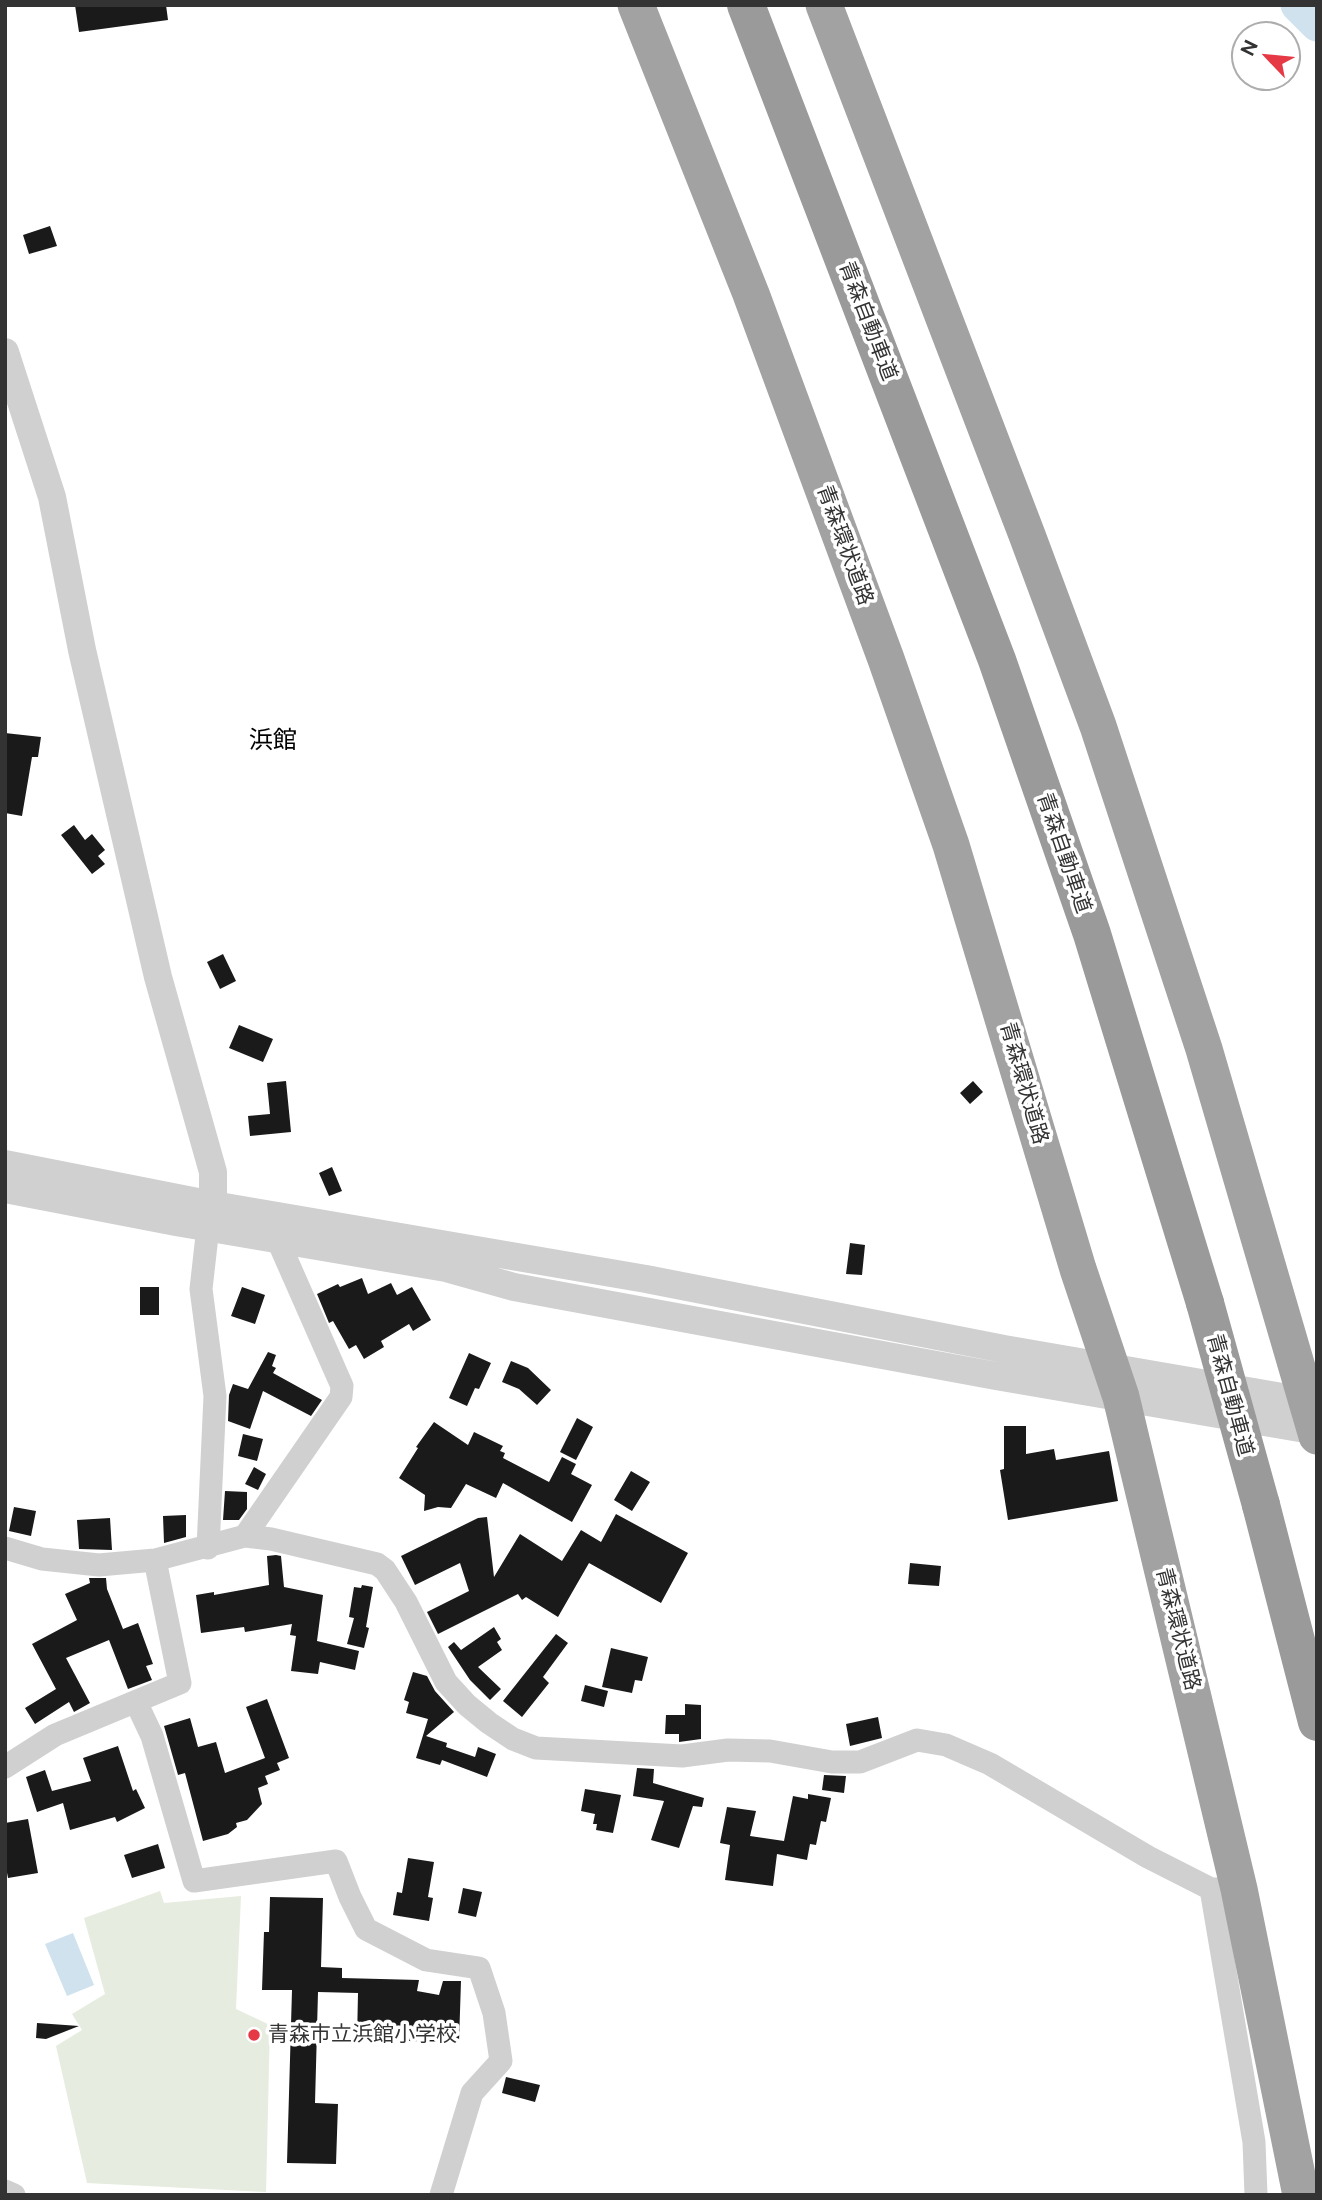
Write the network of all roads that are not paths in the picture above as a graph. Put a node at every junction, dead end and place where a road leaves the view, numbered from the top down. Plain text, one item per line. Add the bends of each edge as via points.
1 (636, 5) edge
2 (746, 5) edge
3 (824, 5) edge
4 (5, 352) edge
5 (5, 1164) edge
6 (5, 1189) edge
7 (211, 1216) junction
8 (272, 1227) junction
9 (1116, 1383) junction
10 (1314, 1420) edge
11 (246, 1536) junction
12 (5, 1548) edge
13 (208, 1548) junction
14 (155, 1560) junction
15 (136, 1702) junction
16 (1317, 1722) edge
17 (5, 1766) edge
18 (1225, 1889) junction
19 (5, 2191) edge
20 (14, 2195) edge
21 (441, 2195) edge
22 (1256, 2195) edge
23 (1300, 2195) edge

1 - 9 highway, 青森環状道路 via 751,294 947,833
2 - 16 highway, 青森自動車道, bridge via 997,660 1096,946 1205,1303
3 - 10 highway via 1098,726 1200,1035
4 - 7 street via 52,497 85,663 158,977 213,1172
5 - 7 street
6 - 7 street
7 - 8 street
7 - 13 street via 201,1289 215,1396
8 - 9 street via 514,1287
8 - 11 street via 342,1386 341,1397
9 - 10 street
9 - 18 highway, 青森環状道路
11 - 13 street
11 - 18 street via 377,1564 406,1602 446,1682 489,1723 536,1748 682,1756 770,1751 860,1762 917,1740 946,1745 990,1764 1148,1857
12 - 14 street via 42,1559 99,1565
13 - 14 street
14 - 15 street via 180,1683
15 - 17 street via 55,1735
15 - 21 street via 152,1737 194,1881 336,1861 366,1929 426,1961 479,1968 494,2013 501,2061 472,2093
18 - 22 street
18 - 23 highway, 青森環状道路
19 - 20 street

